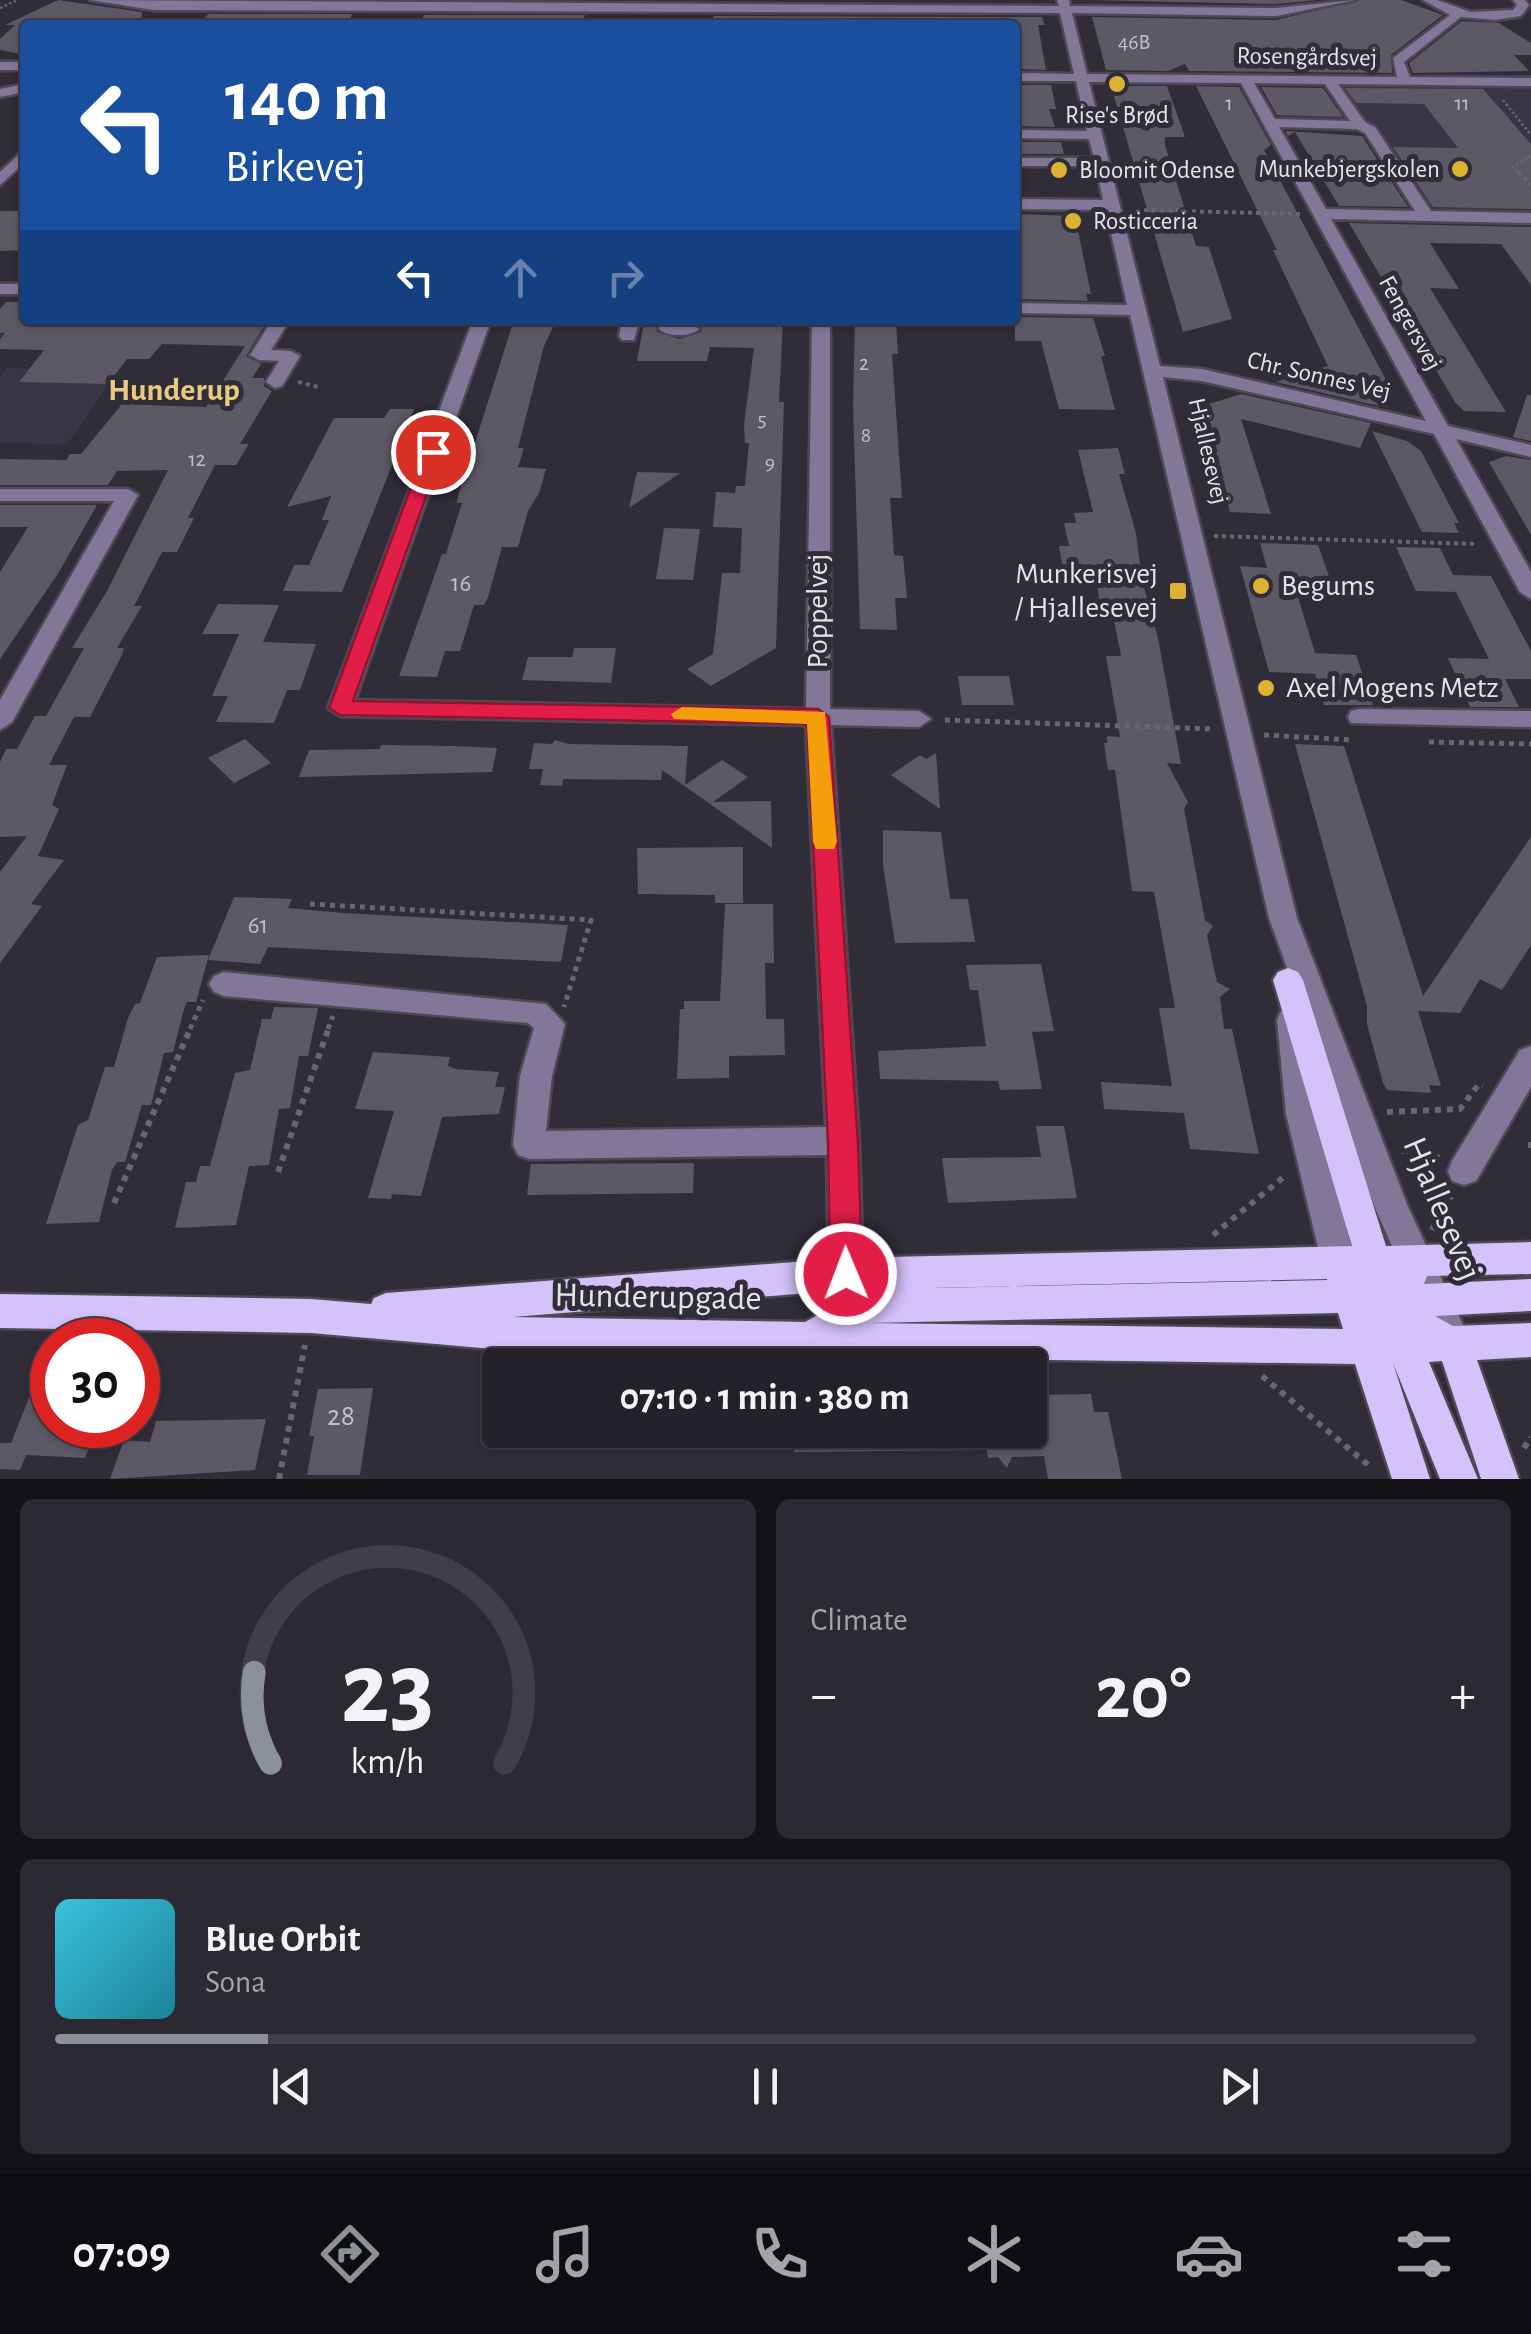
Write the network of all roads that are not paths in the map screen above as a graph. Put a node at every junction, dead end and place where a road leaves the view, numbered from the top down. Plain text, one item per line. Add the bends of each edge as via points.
1 (96, 0) edge
2 (1349, 0) edge
3 (1429, 0) edge
4 (358, 3) edge
5 (540, 3) edge
6 (696, 3) edge
7 (1064, 5) edge
8 (1225, 6) edge
9 (1518, 6) edge
10 (152, 7) edge
11 (1458, 13) junction
12 (1531, 16) edge
13 (1082, 76) junction
14 (1020, 77) edge
15 (1245, 78) junction
16 (1329, 80) junction
17 (1404, 80) junction
18 (1444, 81) junction
19 (1531, 82) edge
20 (1432, 93) dead end
21 (1454, 93) junction
22 (1511, 94) road end
23 (1271, 123) junction
24 (1360, 125) junction
25 (1020, 134) edge
26 (1093, 135) junction
27 (20, 161) edge
28 (1020, 162) edge
29 (1100, 162) junction
30 (0, 181) edge
31 (1020, 204) edge
32 (1111, 207) junction
33 (1323, 214) junction
34 (1426, 216) junction
35 (1531, 218) edge
36 (1020, 308) edge
37 (1136, 310) junction
38 (278, 325) edge
39 (480, 325) edge
40 (668, 325) edge
41 (821, 325) edge
42 (690, 330) dead end
43 (1153, 371) junction
44 (276, 382) dead end
45 (1440, 430) junction
46 (1531, 451) edge
47 (0, 495) edge
48 (1531, 592) edge
49 (1360, 716) dead end
50 (818, 717) junction
51 (1531, 718) edge
52 (918, 720) dead end
53 (0, 722) edge
54 (1283, 918) junction
55 (1288, 980) junction
56 (224, 984) road end
57 (1531, 1058) edge
58 (843, 1142) junction
59 (1464, 1171) road end
60 (1531, 1258) edge
61 (1416, 1259) junction
62 (846, 1274) junction
63 (1382, 1290) junction
64 (1531, 1295) edge
65 (0, 1311) edge
66 (311, 1316) junction
67 (810, 1339) junction
68 (1531, 1340) edge
69 (1454, 1344) junction
70 (1365, 1346) junction
71 (1404, 1346) junction
72 (1411, 1479) edge
73 (1458, 1479) edge
74 (1500, 1479) edge

1 - 10 street
2 - 8 street via 1290,11
3 - 11 street
4 - 5 street
4 - 10 street
5 - 6 street
6 - 7 street
7 - 8 street
7 - 13 street, Hjallesevej
9 - 11 street
9 - 12 street
11 - 17 street via 1397,61
13 - 14 street, Rosengårdsvej
13 - 15 street, Rosengårdsvej
13 - 26 street, Hjallesevej
15 - 16 street, Rosengårdsvej
15 - 23 street, Fengersvej
16 - 17 street, Rosengårdsvej
16 - 24 street
17 - 18 street, Rosengårdsvej
18 - 19 street, Rosengårdsvej
18 - 21 street
20 - 21 street
21 - 22 street
23 - 24 street
23 - 33 street, Fengersvej
24 - 34 street via 1370,130
25 - 26 street
26 - 29 street, Hjallesevej
27 - 30 street
28 - 29 street
29 - 32 street, Hjallesevej
31 - 32 street
32 - 37 street, Hjallesevej
33 - 34 street
33 - 45 street, Fengersvej
34 - 35 street
36 - 37 street
37 - 43 street, Hjallesevej
38 - 44 street via 259,355 290,356
39 - 50 street via 340,708
40 - 42 street
41 - 50 street, Poppelvej
43 - 45 street, Chr. Sonnes Vej
43 - 54 street, Hjallesevej
45 - 46 street, Chr. Sonnes Vej
45 - 48 street, Fengersvej
47 - 53 street via 128,494
49 - 51 street
50 - 52 street
50 - 58 street, Poppelvej
54 - 55 street, Hjallesevej
54 - 61 street, Hjallesevej
55 - 63 main road
55 - 63 street, Hjallesevej via 1312,1154
56 - 58 street via 535,1012 550,1024 529,1145
57 - 59 street
58 - 62 street, Poppelvej
60 - 61 main road
61 - 63 street, Hjallesevej
62 - 63 main road, Hunderupgade via 1176,1265
62 - 66 main road, Hunderupgade
63 - 64 main road
63 - 67 main road via 864,1306
63 - 69 street, Hjallesevej
63 - 70 main road via 1380,1316
63 - 71 main road
65 - 66 main road, Hunderupgade
66 - 67 main road, Hunderupgade via 540,1336
67 - 70 main road, Hunderupgade
68 - 69 main road, Hunderupgade
69 - 71 main road, Hunderupgade
69 - 74 main road, Hjallesevej
70 - 71 main road, Hunderupgade
70 - 72 main road
71 - 73 main road

